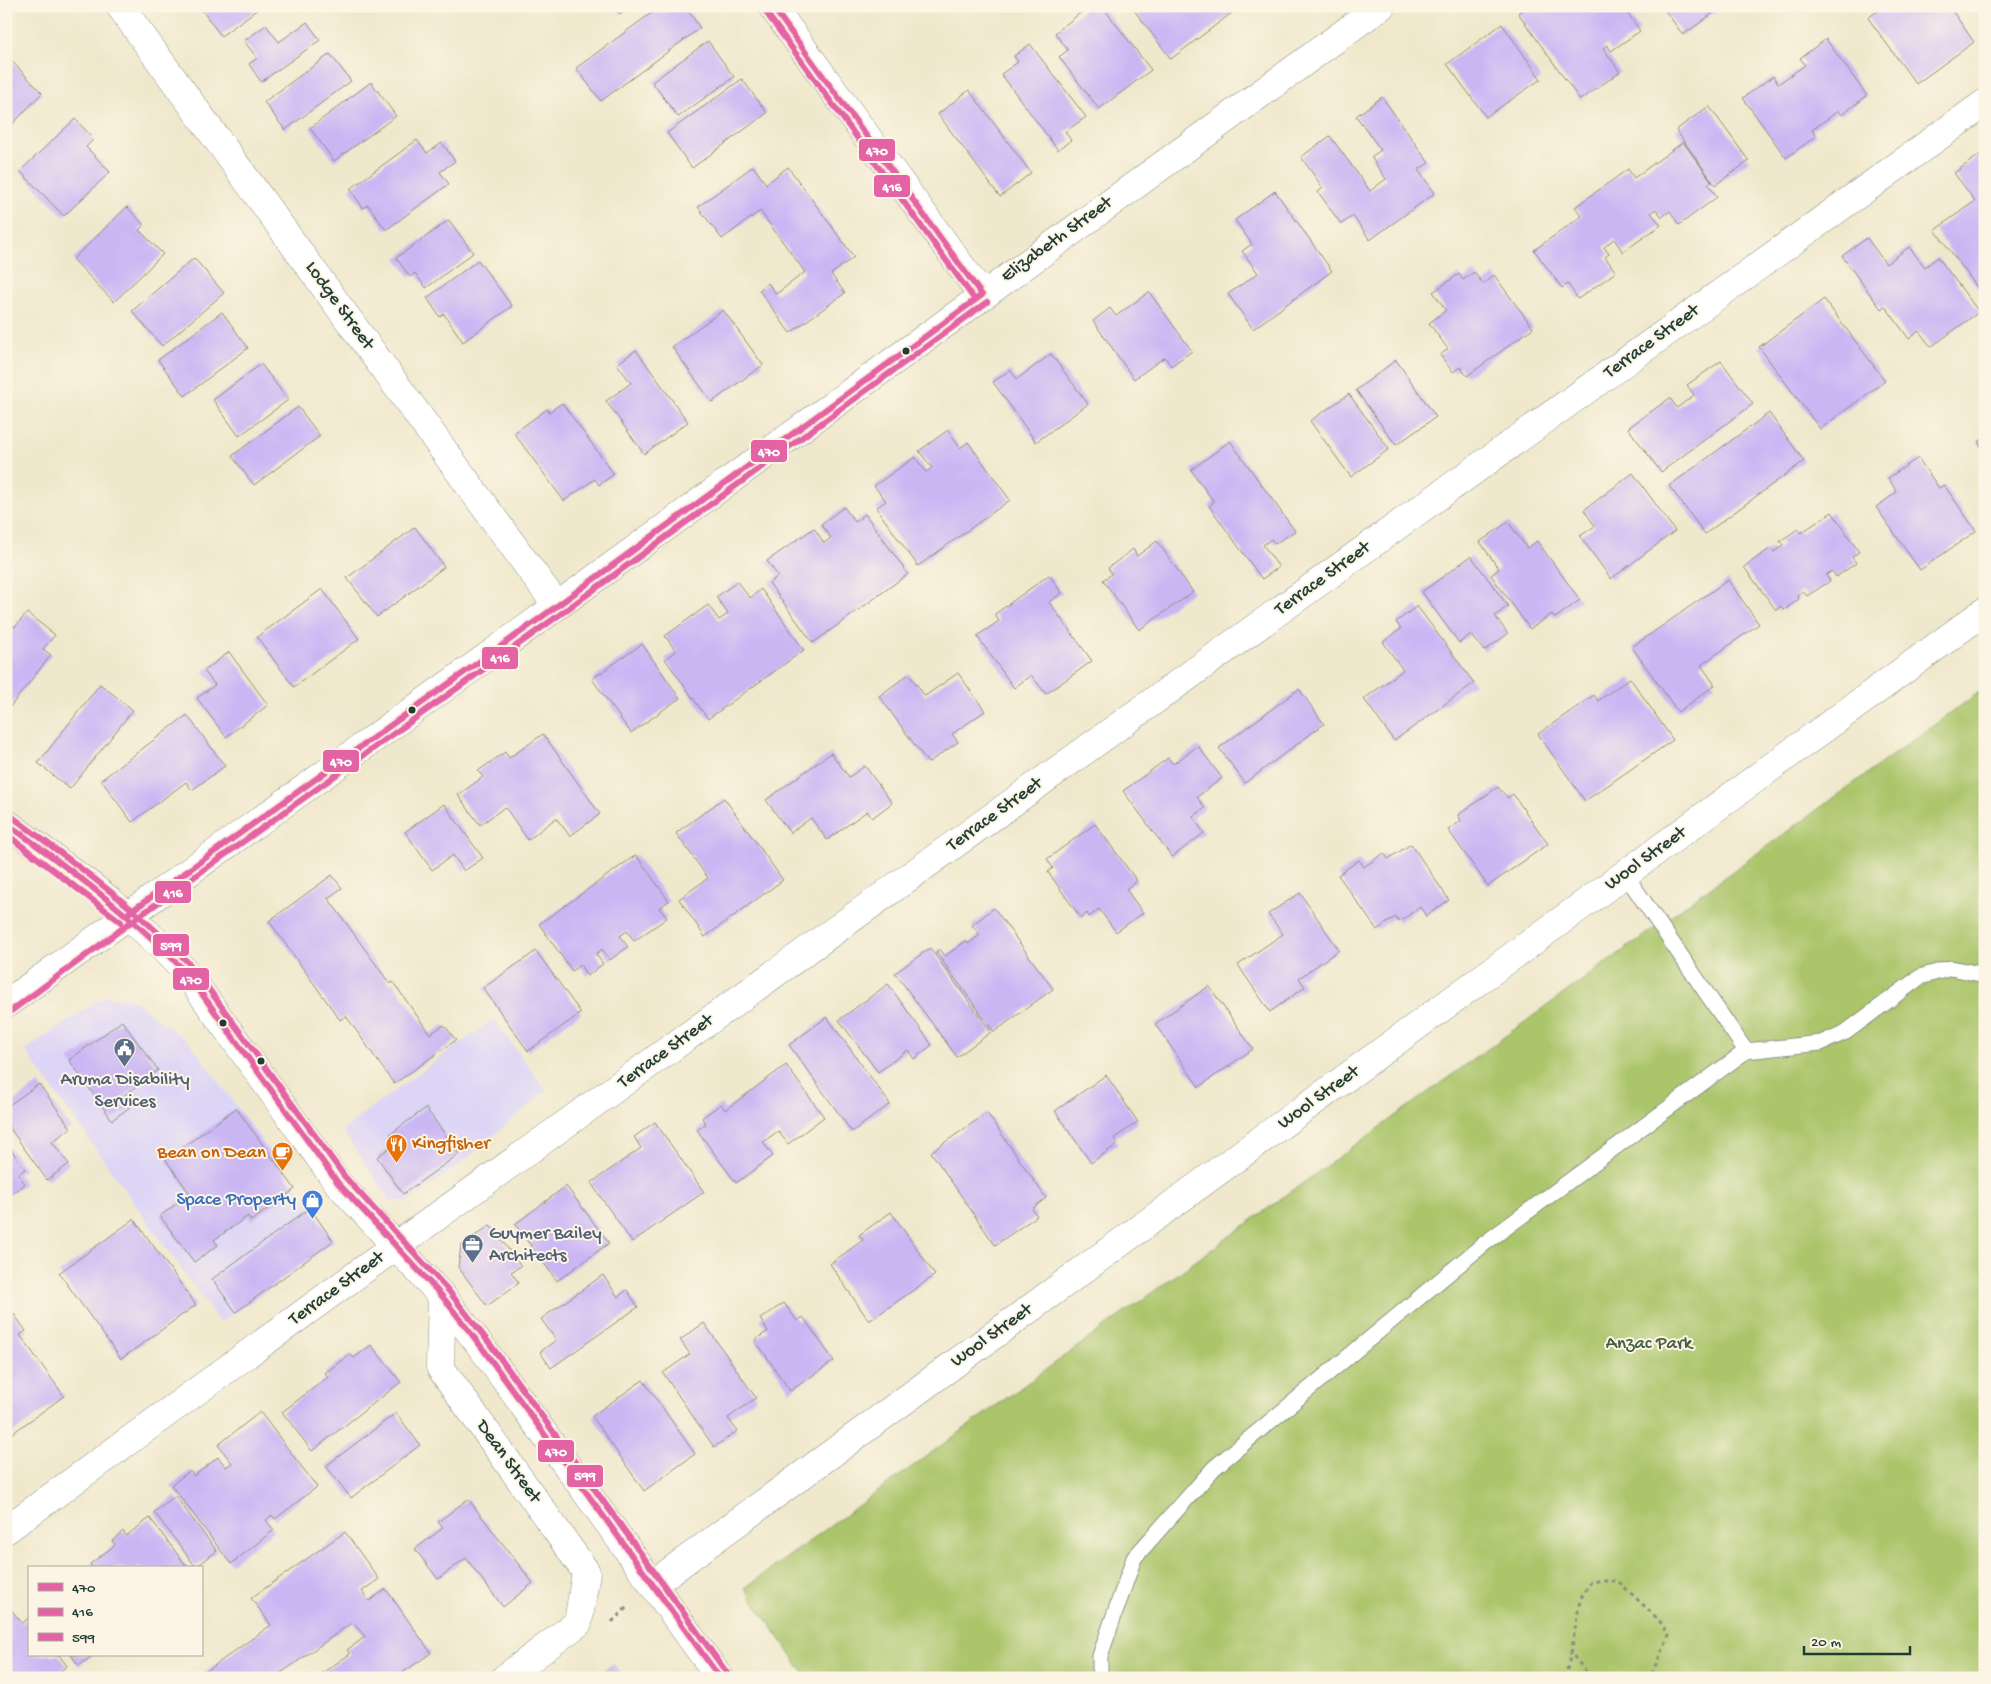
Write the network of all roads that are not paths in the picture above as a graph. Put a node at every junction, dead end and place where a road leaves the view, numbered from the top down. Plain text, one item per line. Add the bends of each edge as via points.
1 (120, 6) edge
2 (772, 6) edge
3 (1380, 6) edge
4 (1985, 103) edge
5 (982, 295) junction
6 (557, 606) junction
7 (1985, 611) edge
8 (6, 823) edge
9 (1625, 874) junction
10 (126, 915) junction
11 (1985, 978) edge
12 (6, 1004) edge
13 (1746, 1051) junction
14 (396, 1246) junction
15 (442, 1296) junction
16 (6, 1530) edge
17 (644, 1592) junction
18 (505, 1678) edge
19 (720, 1678) edge
20 (1100, 1678) edge

1 - 6 street, Lodge Street
2 - 5 street
3 - 5 street, Elizabeth Street
4 - 14 street, Terrace Street
5 - 6 street, Elizabeth Street
6 - 10 street, Elizabeth Street
7 - 9 street, Wool Street
8 - 10 street
9 - 13 lane
9 - 17 street, Wool Street
10 - 12 street, Elizabeth Street
10 - 14 street via 168,951 190,976 338,1183
11 - 13 lane via 1952,968 1920,977 1846,1032 1820,1043
13 - 20 lane via 1485,1243 1214,1468 1134,1558 1100,1656
14 - 15 street
14 - 16 street, Terrace Street
15 - 17 street via 521,1400
15 - 18 street, Dean Street via 440,1367 586,1572 578,1623
17 - 19 street

